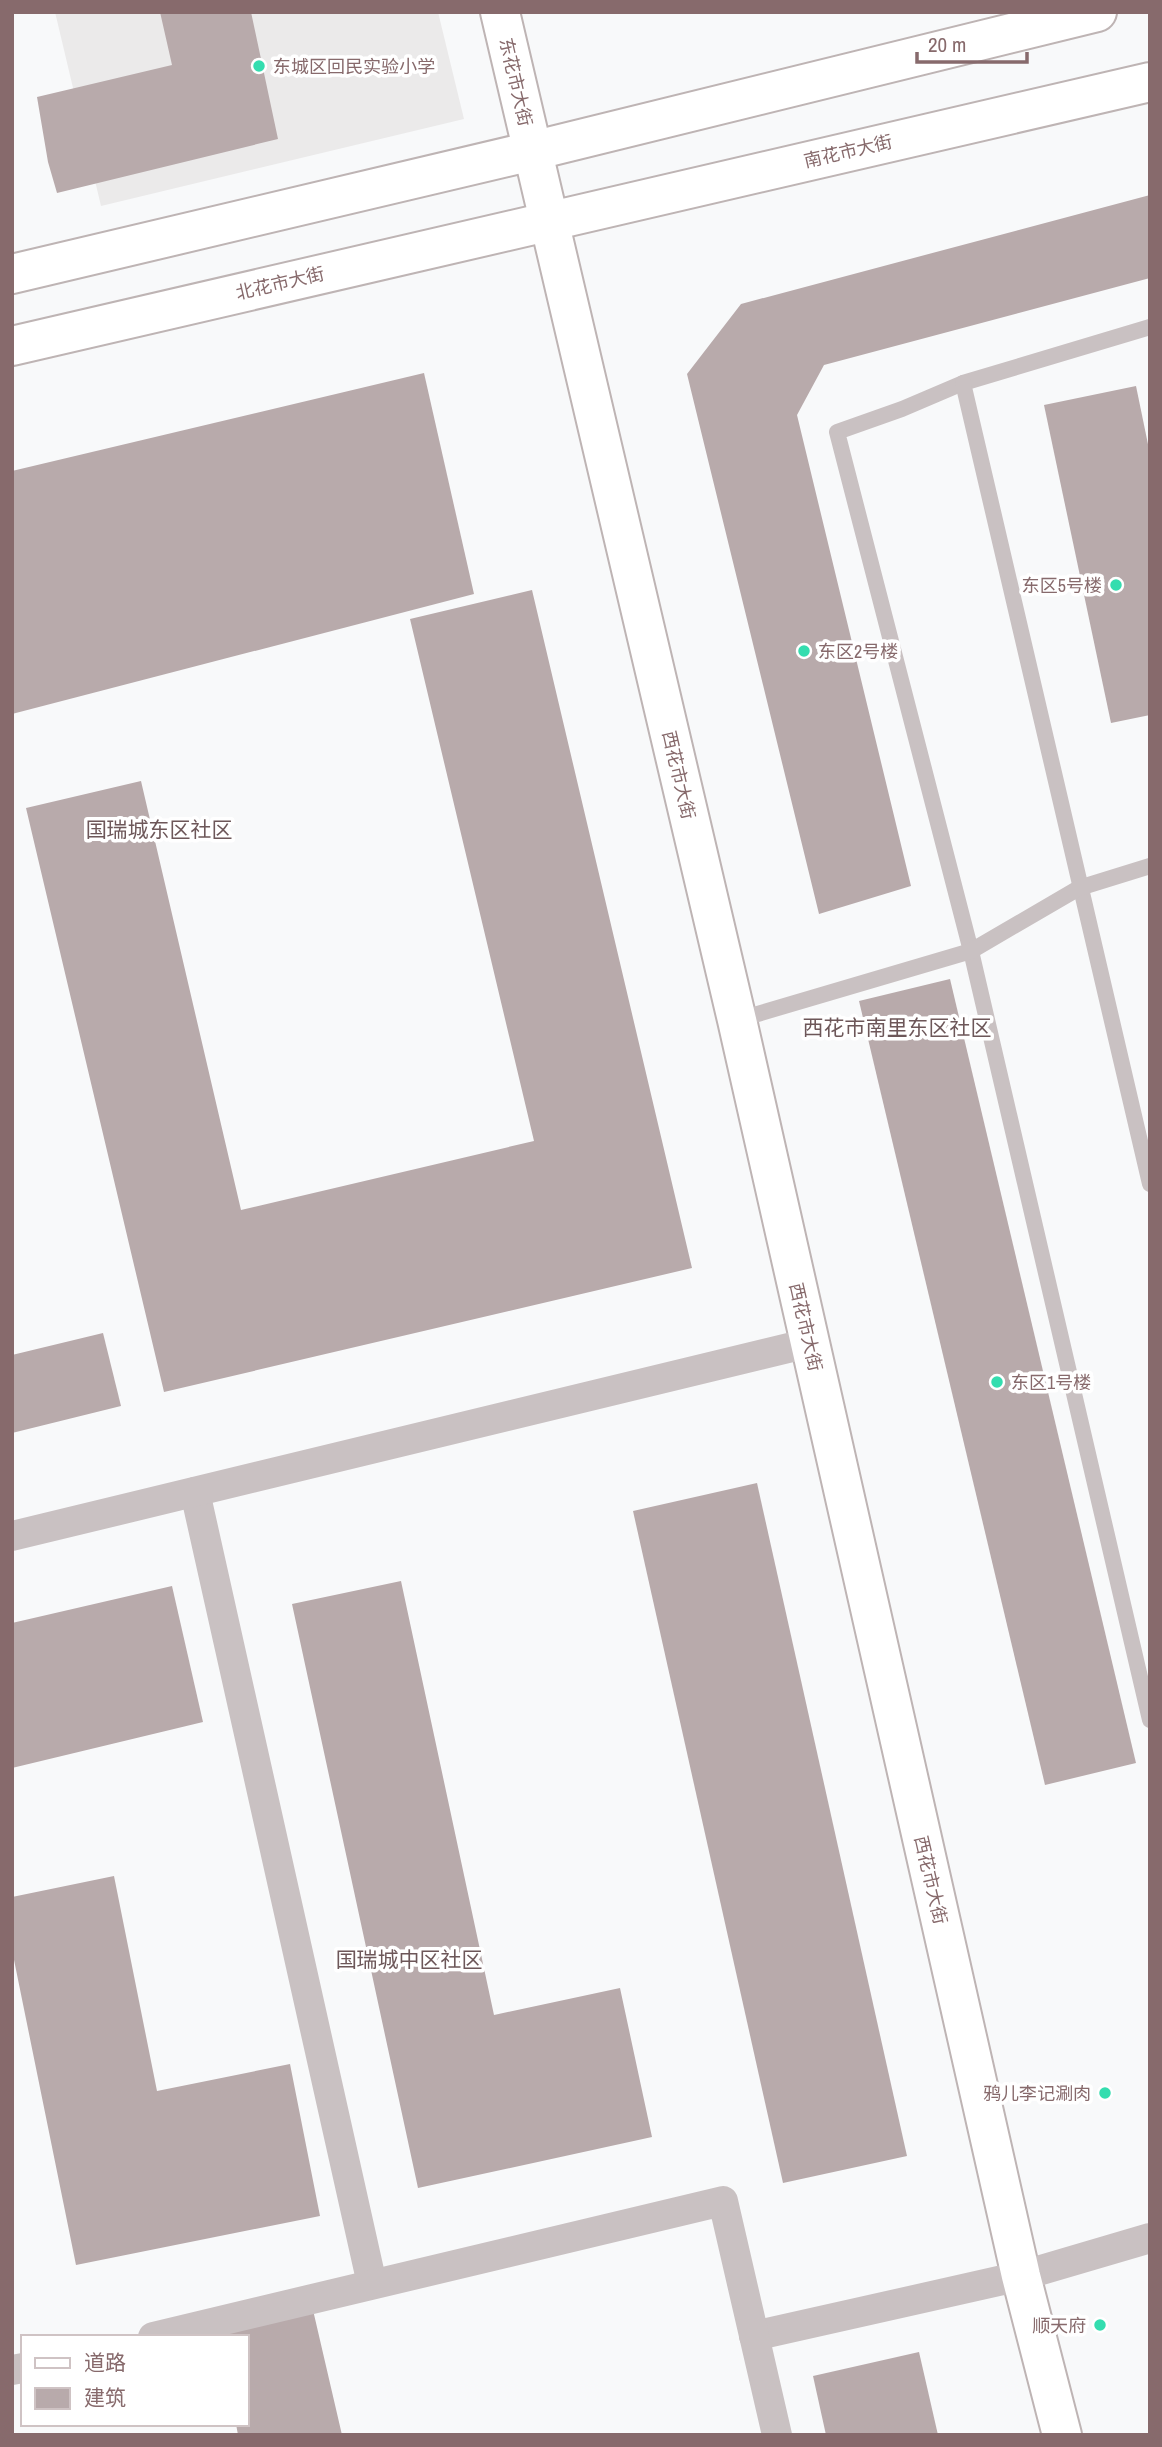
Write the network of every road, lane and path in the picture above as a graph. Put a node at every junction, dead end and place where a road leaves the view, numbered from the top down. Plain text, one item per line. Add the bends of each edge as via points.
1 (499, 12) edge
2 (1097, 12) edge
3 (1150, 82) edge
4 (532, 152) junction
5 (547, 220) junction
6 (12, 274) edge
7 (1150, 327) edge
8 (12, 346) edge
9 (963, 383) junction
10 (1150, 866) edge
11 (1079, 888) junction
12 (971, 951) junction
13 (737, 1020) junction
14 (1150, 1184) edge
15 (809, 1343) junction
16 (195, 1492) junction
17 (12, 1536) edge
18 (1150, 1720) edge
19 (1150, 2238) edge
20 (1021, 2276) junction
21 (372, 2284) junction
22 (161, 2335) edge
23 (754, 2336) junction
24 (777, 2435) edge
25 (1062, 2435) edge

1 - 4 street, 东花市大街
2 - 4 street
3 - 5 street, 南花市大街
4 - 5 street, 东花市大街
4 - 6 street
5 - 8 street, 北花市大街
5 - 13 street, 西花市大街
7 - 9 lane
9 - 11 lane
9 - 12 lane via 837,432
10 - 11 lane
11 - 12 lane
11 - 14 lane
12 - 13 lane
12 - 18 lane
13 - 15 street, 西花市大街
15 - 16 street
15 - 20 street, 西花市大街
16 - 17 street
16 - 21 street
19 - 20 street
20 - 23 street
20 - 25 street, 西花市大街
21 - 22 street
21 - 23 street via 723,2201
23 - 24 street

